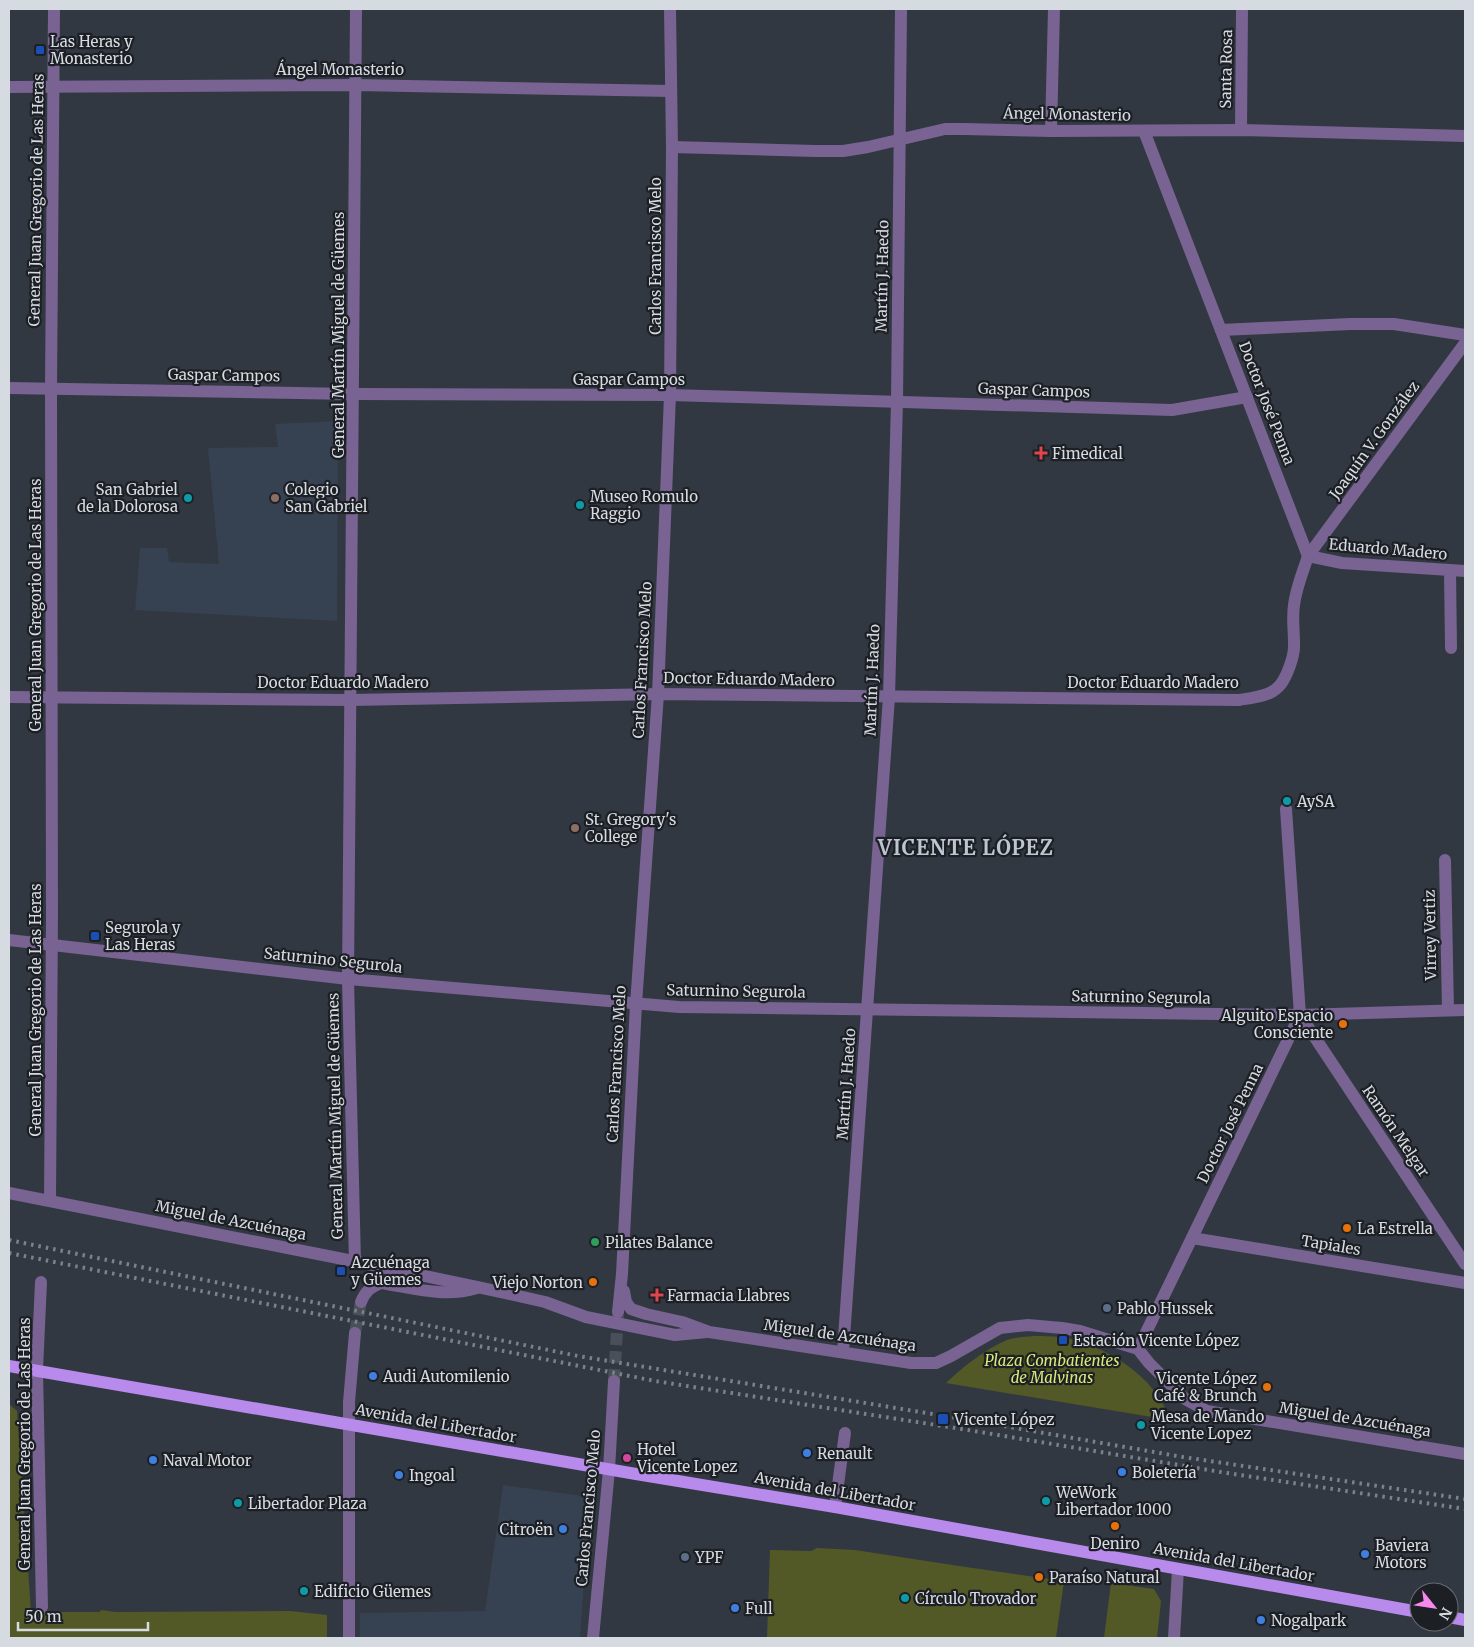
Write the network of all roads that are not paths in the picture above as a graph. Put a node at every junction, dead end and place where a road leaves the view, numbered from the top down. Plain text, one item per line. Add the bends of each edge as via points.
1 (54, 9) edge
2 (356, 9) edge
3 (670, 9) edge
4 (901, 9) edge
5 (1054, 9) edge
6 (1242, 9) edge
7 (356, 84) junction
8 (9, 87) edge
9 (53, 88) junction
10 (671, 91) junction
11 (1241, 130) junction
12 (1051, 131) junction
13 (1144, 131) junction
14 (1465, 136) edge
15 (900, 140) junction
16 (672, 147) junction
17 (1221, 330) junction
18 (1465, 335) edge
19 (1465, 343) edge
20 (9, 388) edge
21 (51, 388) junction
22 (353, 394) junction
23 (670, 394) junction
24 (1247, 397) junction
25 (897, 402) junction
26 (1308, 556) junction
27 (1450, 571) junction
28 (1465, 571) edge
29 (1451, 648) dead end
30 (658, 694) junction
31 (9, 697) edge
32 (51, 697) junction
33 (889, 697) junction
34 (351, 700) junction
35 (1286, 809) dead end
36 (1445, 860) dead end
37 (9, 940) edge
38 (51, 945) junction
39 (348, 979) junction
40 (636, 1004) junction
41 (867, 1010) junction
42 (1448, 1010) junction
43 (1465, 1010) edge
44 (1300, 1015) junction
45 (9, 1194) edge
46 (50, 1201) junction
47 (1192, 1238) junction
48 (355, 1262) junction
49 (1465, 1264) edge
50 (622, 1274) junction
51 (40, 1282) dead end
52 (1465, 1283) edge
53 (478, 1287) junction
54 (360, 1302) tunnel mouth
55 (618, 1312) tunnel mouth
56 (709, 1332) junction
57 (355, 1334) tunnel mouth
58 (1138, 1349) junction
59 (843, 1352) junction
60 (9, 1366) edge
61 (37, 1370) junction
62 (614, 1381) tunnel mouth
63 (350, 1424) junction
64 (844, 1433) dead end
65 (1465, 1454) edge
66 (609, 1470) junction
67 (835, 1507) junction
68 (1178, 1569) junction
69 (42, 1607) dead end
70 (1409, 1610) edge
71 (349, 1638) edge
72 (593, 1638) edge
73 (1174, 1638) edge

1 - 9 street, General Juan Gregorio de Las Heras
2 - 7 street, General Martín Miguel de Güemes
3 - 10 street, Carlos Francisco Melo
4 - 15 street, Martín J. Haedo
5 - 12 street
6 - 11 street, Santa Rosa
7 - 9 street, Ángel Monasterio
7 - 10 street, Ángel Monasterio
7 - 22 street, General Martín Miguel de Güemes
8 - 9 street, Ángel Monasterio
9 - 21 street, General Juan Gregorio de Las Heras
10 - 16 street, Carlos Francisco Melo
11 - 13 street, Ángel Monasterio
11 - 14 street, Ángel Monasterio
12 - 13 street, Ángel Monasterio
12 - 15 street, Ángel Monasterio via 945,129
13 - 17 street, Doctor José Penna
15 - 16 street, Ángel Monasterio via 834,151
15 - 25 street, Martín J. Haedo
16 - 23 street, Carlos Francisco Melo
17 - 18 street via 1394,324
17 - 24 street, Doctor José Penna
19 - 26 street, Joaquín V. González
20 - 21 street, Gaspar Campos
21 - 22 street, Gaspar Campos
21 - 32 street, General Juan Gregorio de Las Heras
22 - 23 street, Gaspar Campos
22 - 34 street, General Martín Miguel de Güemes
23 - 25 street, Gaspar Campos
23 - 30 street, Carlos Francisco Melo
24 - 25 street, Gaspar Campos via 1172,410
24 - 26 street, Doctor José Penna
25 - 33 street, Martín J. Haedo
26 - 27 street, Eduardo Madero via 1342,563
26 - 33 street, Doctor Eduardo Madero via 1294,604 1292,660 1276,689 1258,697 1239,700
27 - 28 street, Eduardo Madero
27 - 29 street
30 - 33 street, Doctor Eduardo Madero
30 - 34 street, Doctor Eduardo Madero
30 - 40 street, Carlos Francisco Melo
31 - 32 street, Doctor Eduardo Madero
32 - 34 street, Doctor Eduardo Madero
32 - 38 street, General Juan Gregorio de Las Heras
33 - 41 street, Martín J. Haedo
34 - 39 street, General Martín Miguel de Güemes
35 - 44 street, Doctor José Penna
36 - 42 street, Virrey Vertiz
37 - 38 street, Saturnino Segurola
38 - 39 street, Saturnino Segurola
38 - 46 street, General Juan Gregorio de Las Heras
39 - 40 street, Saturnino Segurola
39 - 48 street, General Martín Miguel de Güemes
40 - 41 street, Saturnino Segurola
40 - 50 street, Carlos Francisco Melo
41 - 44 street, Saturnino Segurola
41 - 59 street, Martín J. Haedo
42 - 43 street, Saturnino Segurola
42 - 44 street, Saturnino Segurola
44 - 47 street, Doctor José Penna
44 - 49 street, Ramón Melgar
45 - 46 street, Miguel de Azcuénaga
46 - 48 street, Miguel de Azcuénaga
47 - 52 street, Tapiales
47 - 58 street, Doctor José Penna
48 - 53 street, Miguel de Azcuénaga
50 - 55 street, Carlos Francisco Melo
50 - 56 street, Miguel de Azcuénaga via 626,1302 631,1309
51 - 61 street, General Juan Gregorio de Las Heras
53 - 54 street via 461,1293 381,1283 373,1285
53 - 56 street, Miguel de Azcuénaga via 545,1302 586,1317 675,1335
56 - 59 street, Miguel de Azcuénaga
57 - 63 street
58 - 59 street, Miguel de Azcuénaga via 1062,1328 1028,1325 1000,1328 936,1363 911,1363
58 - 65 street, Miguel de Azcuénaga via 1185,1399 1208,1412
60 - 61 main road, Avenida del Libertador
61 - 63 main road, Avenida del Libertador
61 - 69 street, General Juan Gregorio de Las Heras
62 - 66 street, Carlos Francisco Melo
63 - 66 main road, Avenida del Libertador
63 - 71 street
64 - 67 street
66 - 67 main road, Avenida del Libertador
66 - 72 street, Carlos Francisco Melo
67 - 68 main road, Avenida del Libertador
68 - 70 main road, Avenida del Libertador
68 - 73 street

